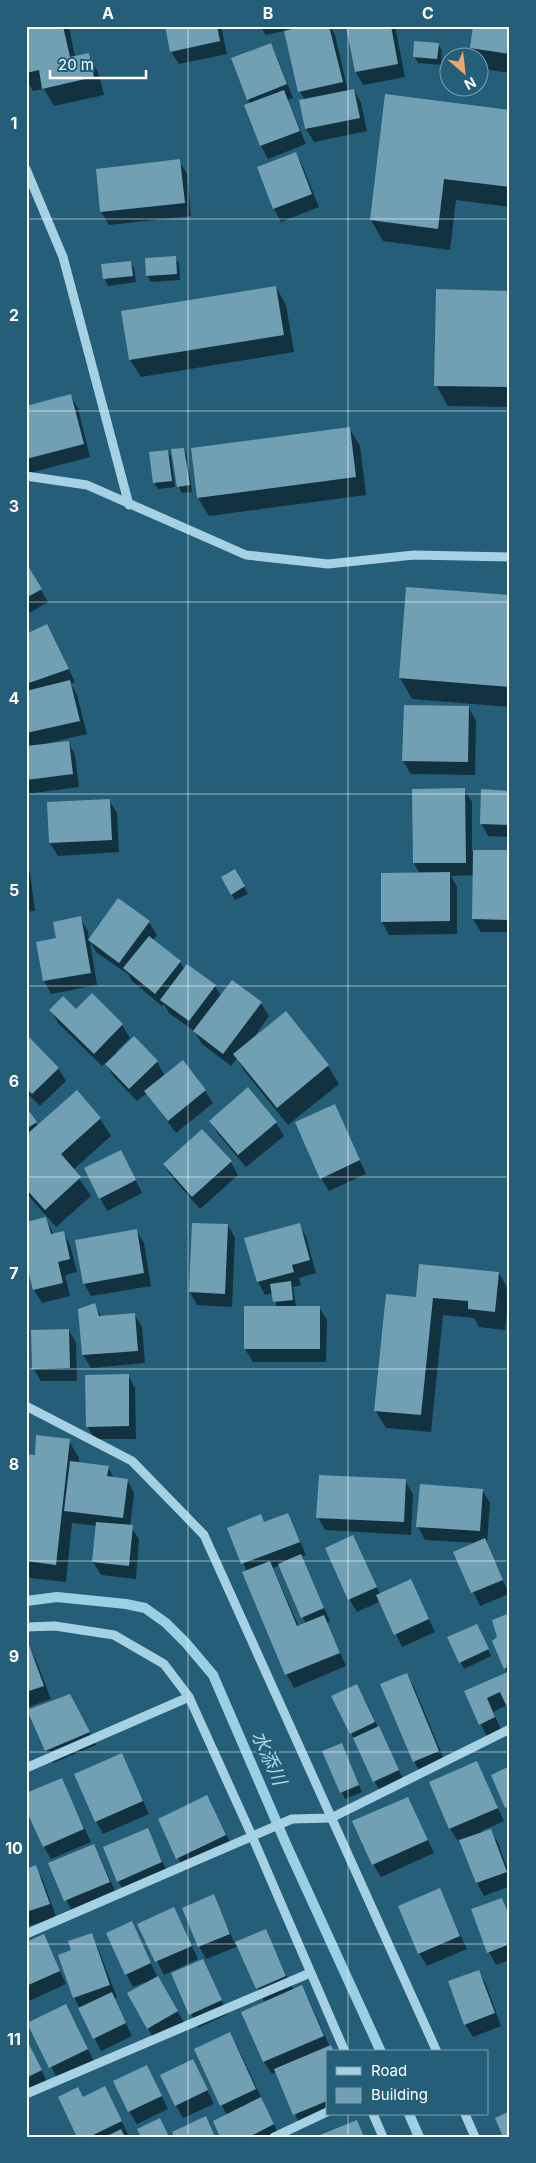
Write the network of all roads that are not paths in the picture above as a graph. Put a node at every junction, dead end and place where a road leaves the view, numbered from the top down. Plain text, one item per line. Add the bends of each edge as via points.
1 (26, 169) edge
2 (26, 476) edge
3 (129, 505) junction
4 (510, 557) edge
5 (26, 1406) edge
6 (26, 1627) edge
7 (189, 1697) junction
8 (510, 1729) edge
9 (26, 1768) edge
10 (331, 1818) junction
11 (252, 1836) junction
12 (26, 1934) edge
13 (310, 1973) junction
14 (344, 2050) edge
15 (436, 2050) edge
16 (26, 2094) edge
17 (326, 2112) edge
18 (374, 2116) edge
19 (466, 2116) edge
20 (274, 2137) edge
21 (383, 2137) edge
22 (475, 2137) edge

1 - 3 street via 63,257
2 - 3 street via 87,485
3 - 4 street via 246,555 328,564 414,555
5 - 10 street via 132,1461 204,1535
6 - 7 street via 55,1626 114,1635 164,1664
7 - 9 street
7 - 11 street
8 - 10 street
10 - 11 street via 292,1819
10 - 15 street
11 - 12 street
11 - 13 street
13 - 14 street
13 - 16 street
17 - 20 street
18 - 21 street
19 - 22 street

